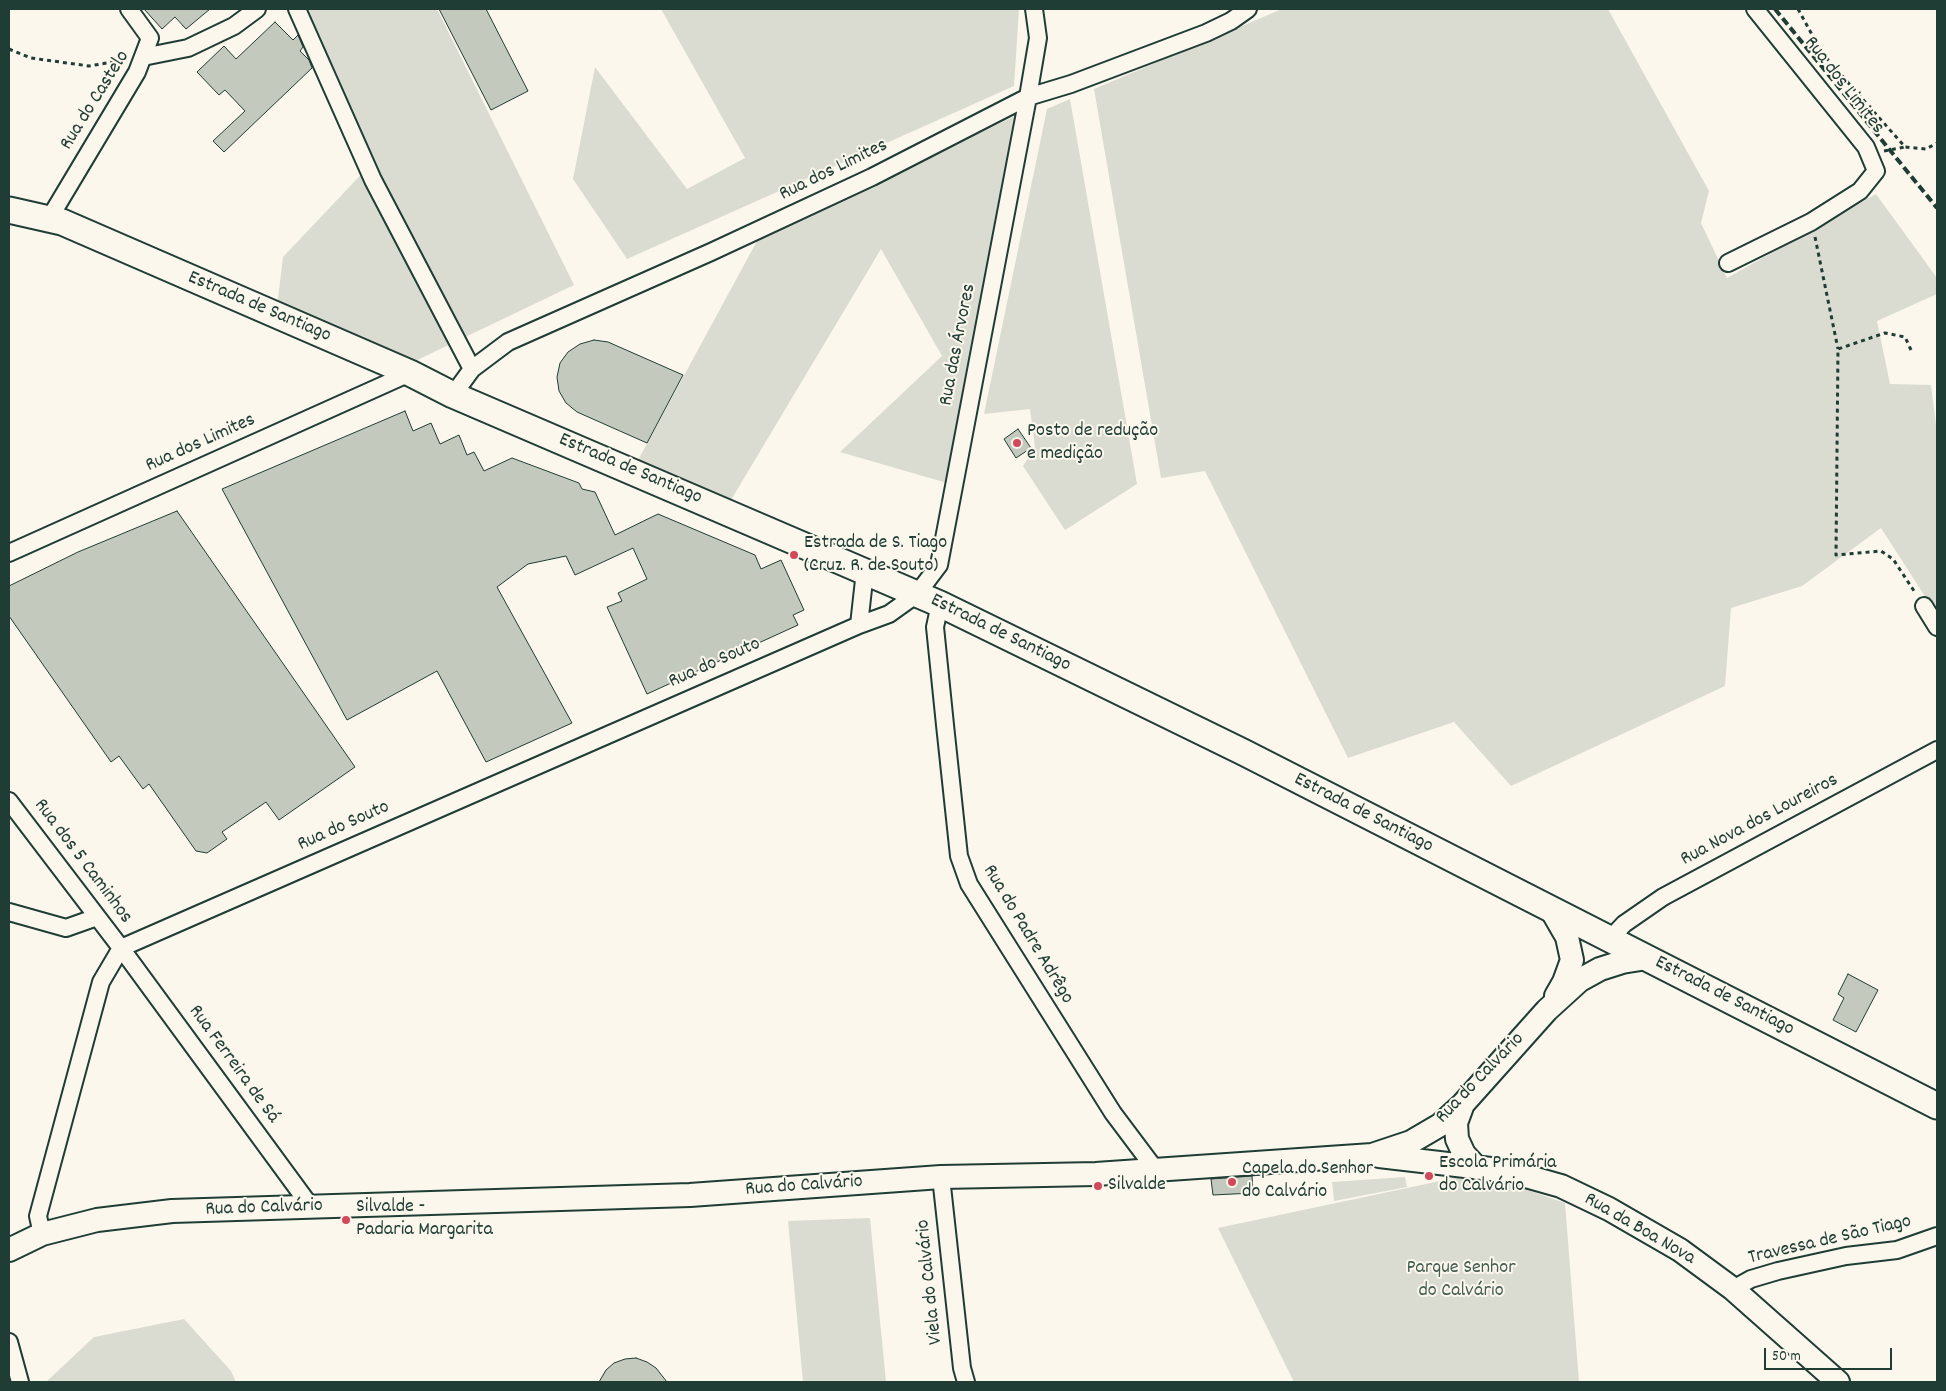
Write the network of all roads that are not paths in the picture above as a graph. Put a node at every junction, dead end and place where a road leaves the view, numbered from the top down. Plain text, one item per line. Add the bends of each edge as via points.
1 (129, 9) edge
2 (257, 9) edge
3 (296, 9) edge
4 (1034, 9) edge
5 (1248, 9) edge
6 (1755, 9) edge
7 (143, 57) junction
8 (1028, 97) junction
9 (9, 210) edge
10 (49, 219) junction
11 (1728, 263) dead end
12 (472, 370) junction
13 (410, 373) junction
14 (453, 395) junction
15 (9, 553) edge
16 (865, 571) junction
17 (917, 594) junction
18 (940, 604) junction
19 (1924, 606) road end
20 (859, 625) junction
21 (1937, 627) edge
22 (1937, 750) edge
23 (9, 801) edge
24 (1552, 911) junction
25 (9, 912) edge
26 (97, 917) junction
27 (1609, 940) junction
28 (121, 948) junction
29 (1647, 958) junction
30 (1576, 970) junction
31 (1463, 1104) junction
32 (1937, 1106) edge
33 (1372, 1155) junction
34 (1477, 1168) junction
35 (1155, 1169) junction
36 (941, 1177) junction
37 (311, 1207) junction
38 (42, 1234) junction
39 (1937, 1236) edge
40 (9, 1250) edge
41 (1733, 1289) junction
42 (9, 1342) edge
43 (20, 1382) edge
44 (966, 1382) edge
45 (1838, 1382) edge

1 - 7 street via 150,38
2 - 7 street, Rua do Castelo via 234,26 188,48
3 - 12 street via 374,180
4 - 8 street, Rua das Árvores via 1038,38
5 - 8 street, Rua dos Limites via 1206,33
6 - 11 street, Rua dos Limites via 1866,147 1876,171 1860,191 1811,222
7 - 10 street, Rua do Castelo
8 - 12 street, Rua dos Limites via 872,177 508,342
8 - 17 street, Rua das Árvores via 939,565
9 - 10 main road, Estrada de Santiago
10 - 13 main road, Estrada de Santiago
12 - 14 street, Rua dos Limites
13 - 14 main road, Estrada de Santiago
13 - 15 street, Rua dos Limites
14 - 16 main road, Estrada de Santiago
16 - 17 main road, Estrada de Santiago
16 - 20 street
17 - 18 main road, Estrada de Santiago
17 - 20 street, Rua do Souto via 889,614
18 - 24 main road, Estrada de Santiago via 1243,752
18 - 35 street, Rua do Padre Adrêgo via 935,627 944,715 959,856 969,884 1113,1113
19 - 21 street
20 - 28 street, Rua do Souto
22 - 27 street, Rua Nova dos Loureiros via 1663,897 1624,924
23 - 26 street, Rua dos 5 Caminhos
24 - 27 main road, Estrada de Santiago
24 - 30 main road via 1567,936
25 - 26 street via 66,928
26 - 28 street, Rua dos 5 Caminhos
27 - 29 main road, Estrada de Santiago
27 - 30 main road, Rua do Calvário via 1592,940 1584,944 1576,952
28 - 37 street, Rua Ferreira de Sá
28 - 38 street via 101,982 38,1216
29 - 30 main road via 1600,969
29 - 32 main road, Estrada de Santiago
30 - 31 main road, Rua do Calvário via 1564,982 1547,1010
31 - 33 main road, Rua do Calvário via 1440,1124 1411,1142
31 - 34 main road via 1456,1124 1457,1138 1464,1154
33 - 34 main road, Rua da Boa Nova
33 - 35 main road, Rua do Calvário
34 - 41 main road, Rua da Boa Nova via 1508,1171 1561,1186 1680,1250
35 - 36 main road, Rua do Calvário via 1096,1174
36 - 37 main road, Rua do Calvário via 690,1195
36 - 44 street, Viela do Calvário via 959,1350
37 - 38 main road, Rua do Calvário via 172,1211 97,1220
38 - 40 main road, Rua do Calvário
39 - 41 street, Travessa de São Tiago via 1897,1250 1846,1256 1778,1271 1751,1279
41 - 45 main road, Rua da Boa Nova
42 - 43 street

